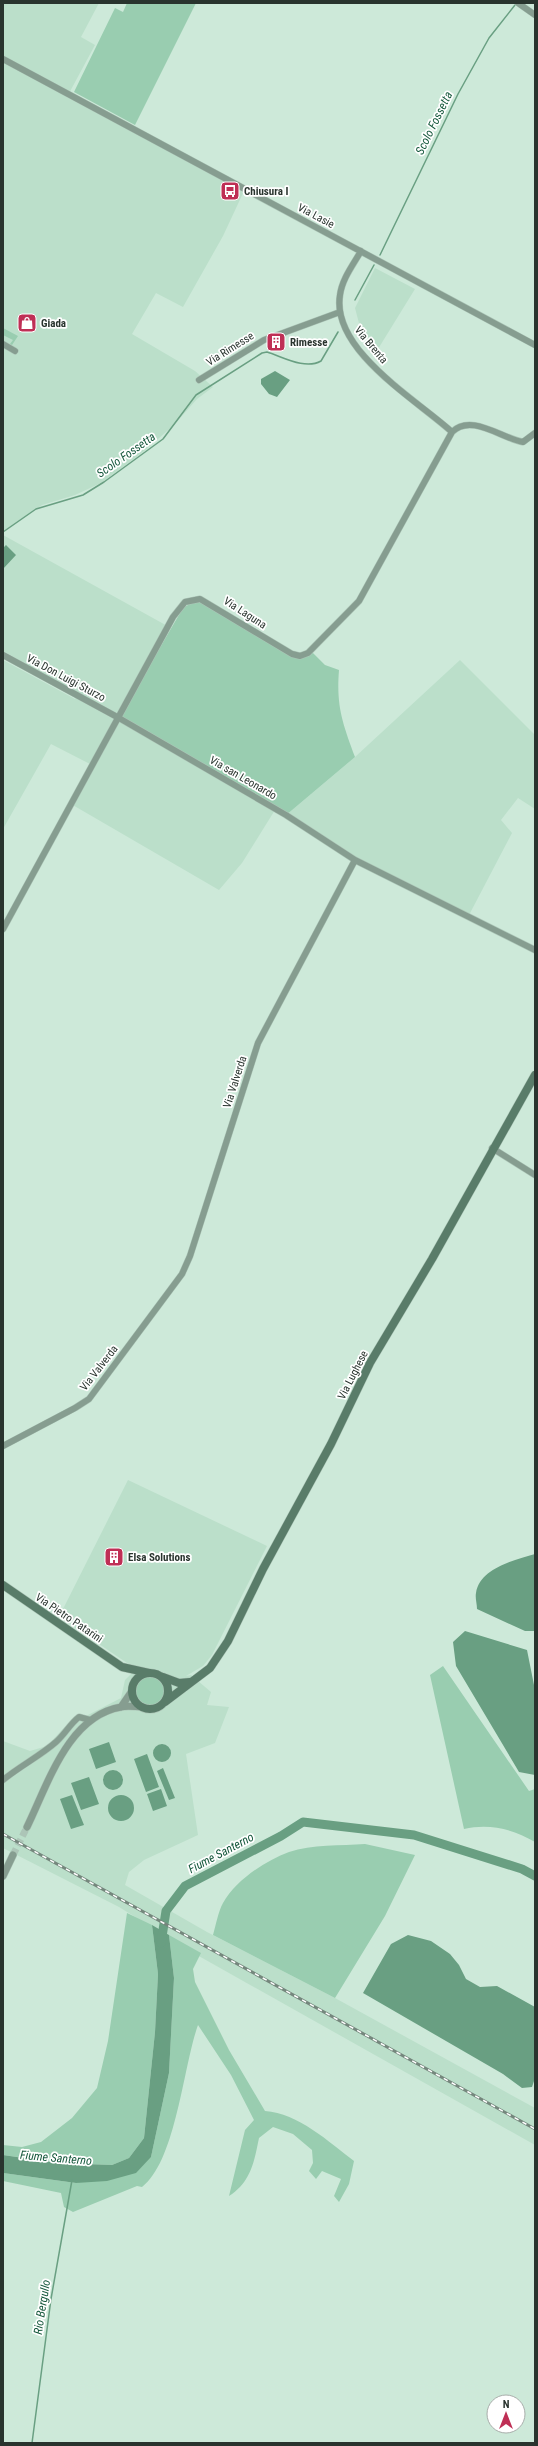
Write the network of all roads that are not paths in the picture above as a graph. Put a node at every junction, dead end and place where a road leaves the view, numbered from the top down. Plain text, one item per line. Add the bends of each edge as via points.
1 (518, 3) edge
2 (535, 15) edge
3 (3, 59) edge
4 (361, 252) junction
5 (340, 312) junction
6 (3, 344) edge
7 (535, 345) edge
8 (15, 351) dead end
9 (199, 380) dead end
10 (452, 432) junction
11 (535, 433) edge
12 (3, 655) edge
13 (119, 718) junction
14 (355, 860) junction
15 (3, 929) edge
16 (535, 950) edge
17 (535, 1075) edge
18 (492, 1148) junction
19 (535, 1175) edge
20 (3, 1446) edge
21 (3, 1585) edge
22 (122, 1667) junction
23 (149, 1673) junction
24 (161, 1676) junction
25 (191, 1682) junction
26 (132, 1689) junction
27 (165, 1702) junction
28 (121, 1707) junction
29 (143, 1708) junction
30 (90, 1720) junction
31 (3, 1780) edge
32 (27, 1827) tunnel mouth
33 (13, 1855) tunnel mouth
34 (3, 1876) edge

1 - 2 street
3 - 4 street, Via Lasie
4 - 5 street, Via Brenta via 344,280 340,295
4 - 7 street, Via Lasie
5 - 9 street, Via Rimesse via 264,340
5 - 10 street, Via Brenta via 345,330 354,343 391,382
6 - 8 street
10 - 11 street via 460,426 472,425 523,442
10 - 13 street, Via Laguna via 359,601 308,653 300,656 292,654 200,599 185,602 173,617
12 - 13 street, Via Don Luigi Sturzo
13 - 14 street, Via san Leonardo via 286,815
13 - 15 street, Via Laguna
14 - 16 street
14 - 20 street, Via Valverda via 258,1043 182,1274 89,1399
17 - 18 main road, Via Lughese
18 - 19 street
18 - 25 main road, Via Lughese via 432,1259 370,1363 331,1444 263,1569 228,1641 210,1668
21 - 22 main road, Via Pietro Patarini
22 - 23 main road, Via Pietro Patarini
22 - 26 main road, Via Pietro Patarini
23 - 24 main road
23 - 26 main road via 139,1677
24 - 25 main road via 179,1683
24 - 27 main road via 168,1685 168,1697
25 - 27 main road, Via Lughese
26 - 28 street
26 - 29 main road via 135,1701
27 - 29 main road, Via Lughese via 155,1709
28 - 29 street
28 - 30 street
30 - 31 street via 79,1717 56,1742 20,1765
30 - 32 street via 68,1743
33 - 34 street

